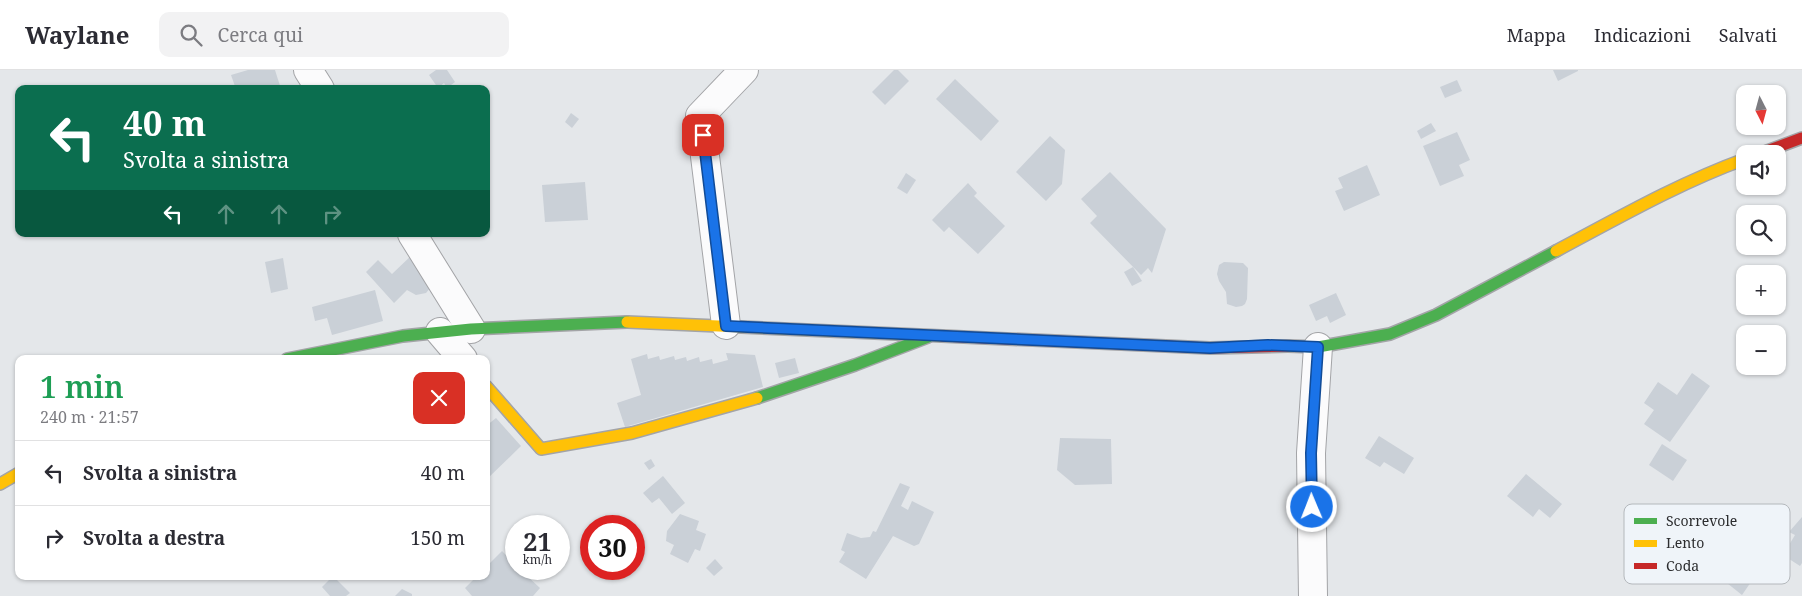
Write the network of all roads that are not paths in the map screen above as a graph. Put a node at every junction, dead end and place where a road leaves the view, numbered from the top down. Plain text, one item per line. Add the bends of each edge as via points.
1 (308, 70) edge
2 (744, 70) edge
3 (317, 85) edge
4 (1802, 138) edge
5 (1783, 145) edge
6 (1736, 162) edge
7 (414, 237) edge
8 (726, 326) junction
9 (472, 329) junction
10 (440, 332) junction
11 (934, 334) junction
12 (1318, 347) junction
13 (307, 355) edge
14 (460, 355) edge
15 (490, 391) edge
16 (15, 475) edge
17 (0, 484) edge
18 (1313, 596) edge

1 - 3 street
2 - 8 street via 700,116
4 - 5 main road
6 - 12 main road via 1635,209 1436,315 1390,334
7 - 9 street
8 - 9 main road via 623,322
8 - 11 main road
9 - 10 main road
10 - 13 main road
10 - 14 street
11 - 12 main road via 1210,348
11 - 15 main road via 882,358 742,403 633,434 560,446 541,448 535,444
12 - 18 street via 1311,453
16 - 17 main road

